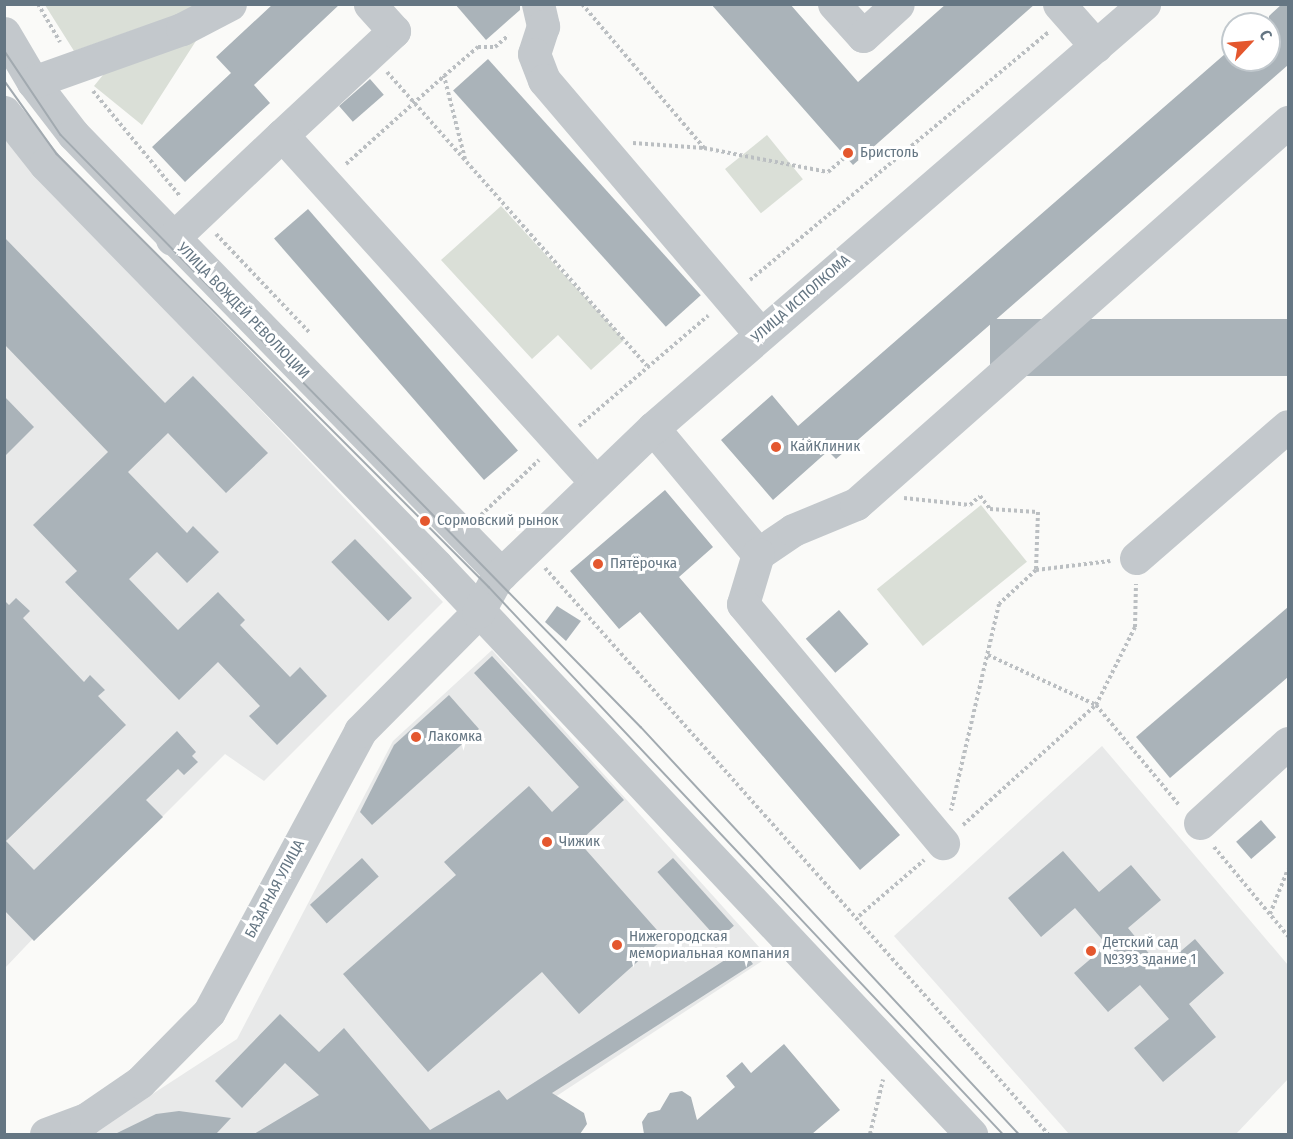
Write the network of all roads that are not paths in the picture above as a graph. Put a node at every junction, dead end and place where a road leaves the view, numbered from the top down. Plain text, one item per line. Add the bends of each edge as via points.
1 (230, 4) edge
2 (370, 4) edge
3 (834, 4) edge
4 (898, 4) edge
5 (1144, 4) edge
6 (538, 6) edge
7 (1063, 9) edge
8 (4, 33) edge
9 (1096, 46) junction
10 (33, 82) junction
11 (4, 112) edge
12 (1288, 122) edge
13 (282, 135) junction
14 (172, 238) junction
15 (760, 334) junction
16 (1288, 426) edge
17 (652, 428) junction
18 (595, 482) junction
19 (759, 555) junction
20 (1136, 558) road end
21 (501, 574) junction
22 (478, 612) junction
23 (1288, 743) edge
24 (1199, 826) road end
25 (943, 843) road end
26 (51, 1134) edge
27 (971, 1134) edge

1 - 10 street via 182,29 76,70
2 - 13 street via 394,31
3 - 4 street via 863,36
5 - 9 street, УЛИЦА ИСПОЛКОМА
6 - 15 street via 543,27 534,54 544,80
7 - 9 street
8 - 10 street, УЛИЦА ВОЖДЕЙ РЕВОЛЮЦИИ
9 - 15 street, УЛИЦА ИСПОЛКОМА
10 - 14 street, УЛИЦА ВОЖДЕЙ РЕВОЛЮЦИИ via 73,134
11 - 22 street via 45,164
12 - 19 street via 856,504 793,530
13 - 14 street
13 - 18 street
14 - 21 street, УЛИЦА ВОЖДЕЙ РЕВОЛЮЦИИ
15 - 17 street, УЛИЦА ИСПОЛКОМА
16 - 20 street
17 - 18 street, УЛИЦА ИСПОЛКОМА
17 - 19 street
18 - 21 street, УЛИЦА ИСПОЛКОМА
19 - 25 street via 743,604
21 - 22 street, УЛИЦА ИСПОЛКОМА via 489,587
22 - 26 street, БАЗАРНАЯ УЛИЦА via 360,731 210,1012 140,1082 86,1119
22 - 27 street
23 - 24 street

